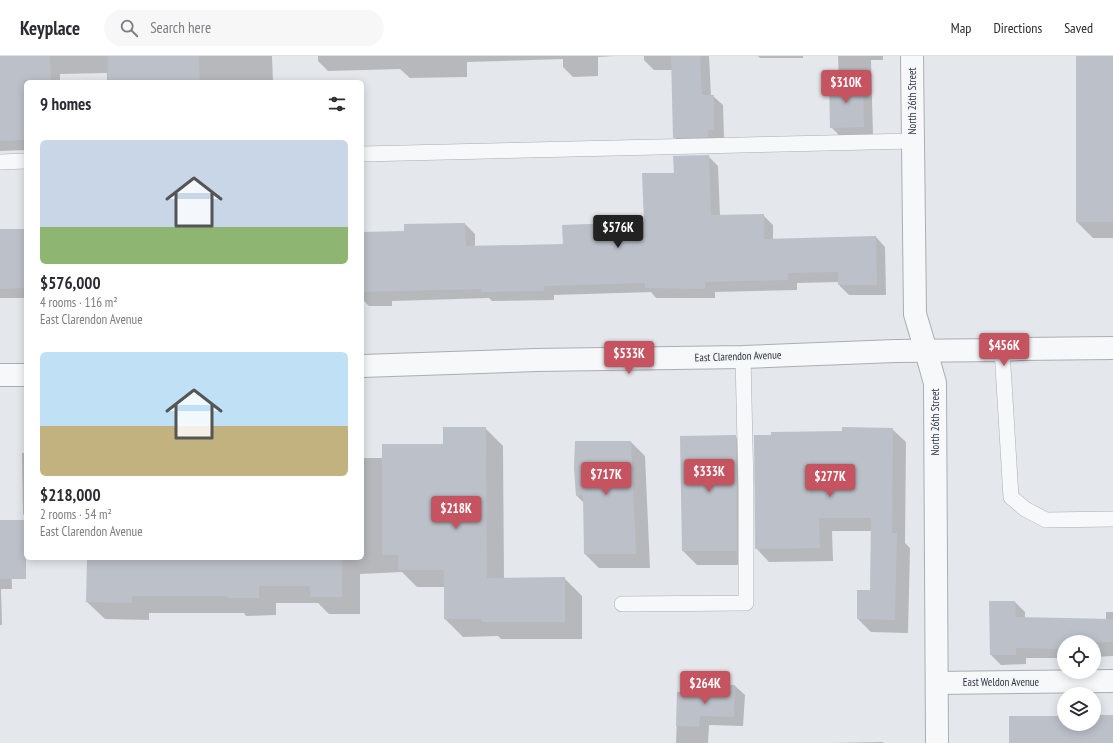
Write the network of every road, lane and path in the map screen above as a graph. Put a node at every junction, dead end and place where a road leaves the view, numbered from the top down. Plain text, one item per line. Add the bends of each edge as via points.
1 (912, 56) edge
2 (913, 141) junction
3 (364, 154) edge
4 (24, 161) edge
5 (0, 162) edge
6 (1113, 348) edge
7 (1002, 350) junction
8 (926, 351) junction
9 (742, 357) junction
10 (364, 366) edge
11 (0, 375) edge
12 (24, 375) edge
13 (1113, 519) edge
14 (622, 604) dead end
15 (1113, 681) edge
16 (937, 683) junction
17 (937, 743) edge

1 - 2 street, North 26th Street
2 - 3 lane
2 - 8 street, North 26th Street via 915,314
4 - 5 lane
6 - 7 street, East Clarendon Avenue
7 - 8 street, East Clarendon Avenue
7 - 13 lane via 1011,497 1025,509 1046,520
8 - 9 street, East Clarendon Avenue
8 - 16 street, North 26th Street via 935,383
9 - 10 street, East Clarendon Avenue
9 - 14 lane via 746,603
11 - 12 street
15 - 16 street, East Weldon Avenue
16 - 17 street, North 26th Street

